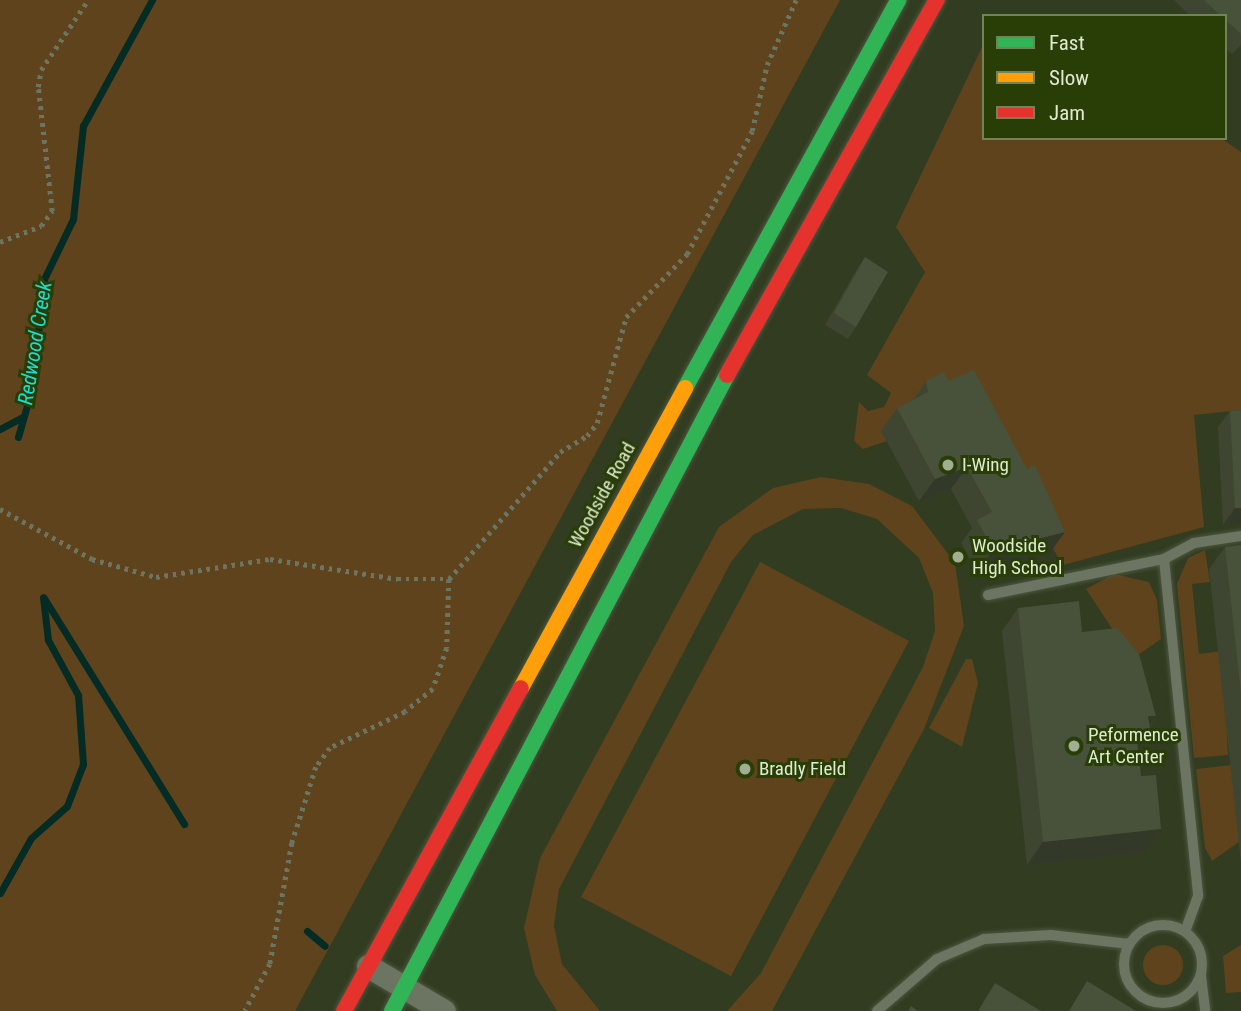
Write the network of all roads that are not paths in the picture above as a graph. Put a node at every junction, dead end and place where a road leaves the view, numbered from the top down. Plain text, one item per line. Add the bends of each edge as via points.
1 (898, 0) edge
2 (937, 0) edge
3 (1241, 536) edge
4 (1164, 559) junction
5 (988, 595) dead end
6 (1185, 931) junction
7 (1129, 944) junction
8 (368, 966) junction
9 (1201, 976) junction
10 (405, 987) junction
11 (344, 1011) edge
12 (392, 1011) edge
13 (444, 1011) edge
14 (877, 1011) edge
15 (1205, 1011) edge

1 - 8 main road, Woodside Road
2 - 10 main road via 767,298
3 - 4 lane via 1194,543
4 - 5 lane
4 - 6 lane via 1198,896
6 - 7 lane via 1148,927
6 - 9 lane via 1200,951
7 - 9 lane via 1128,982 1147,1000 1173,1002
7 - 14 lane via 1051,935 984,939 937,959
8 - 10 street
8 - 11 main road, Woodside Road
9 - 15 lane
10 - 12 main road
10 - 13 street

